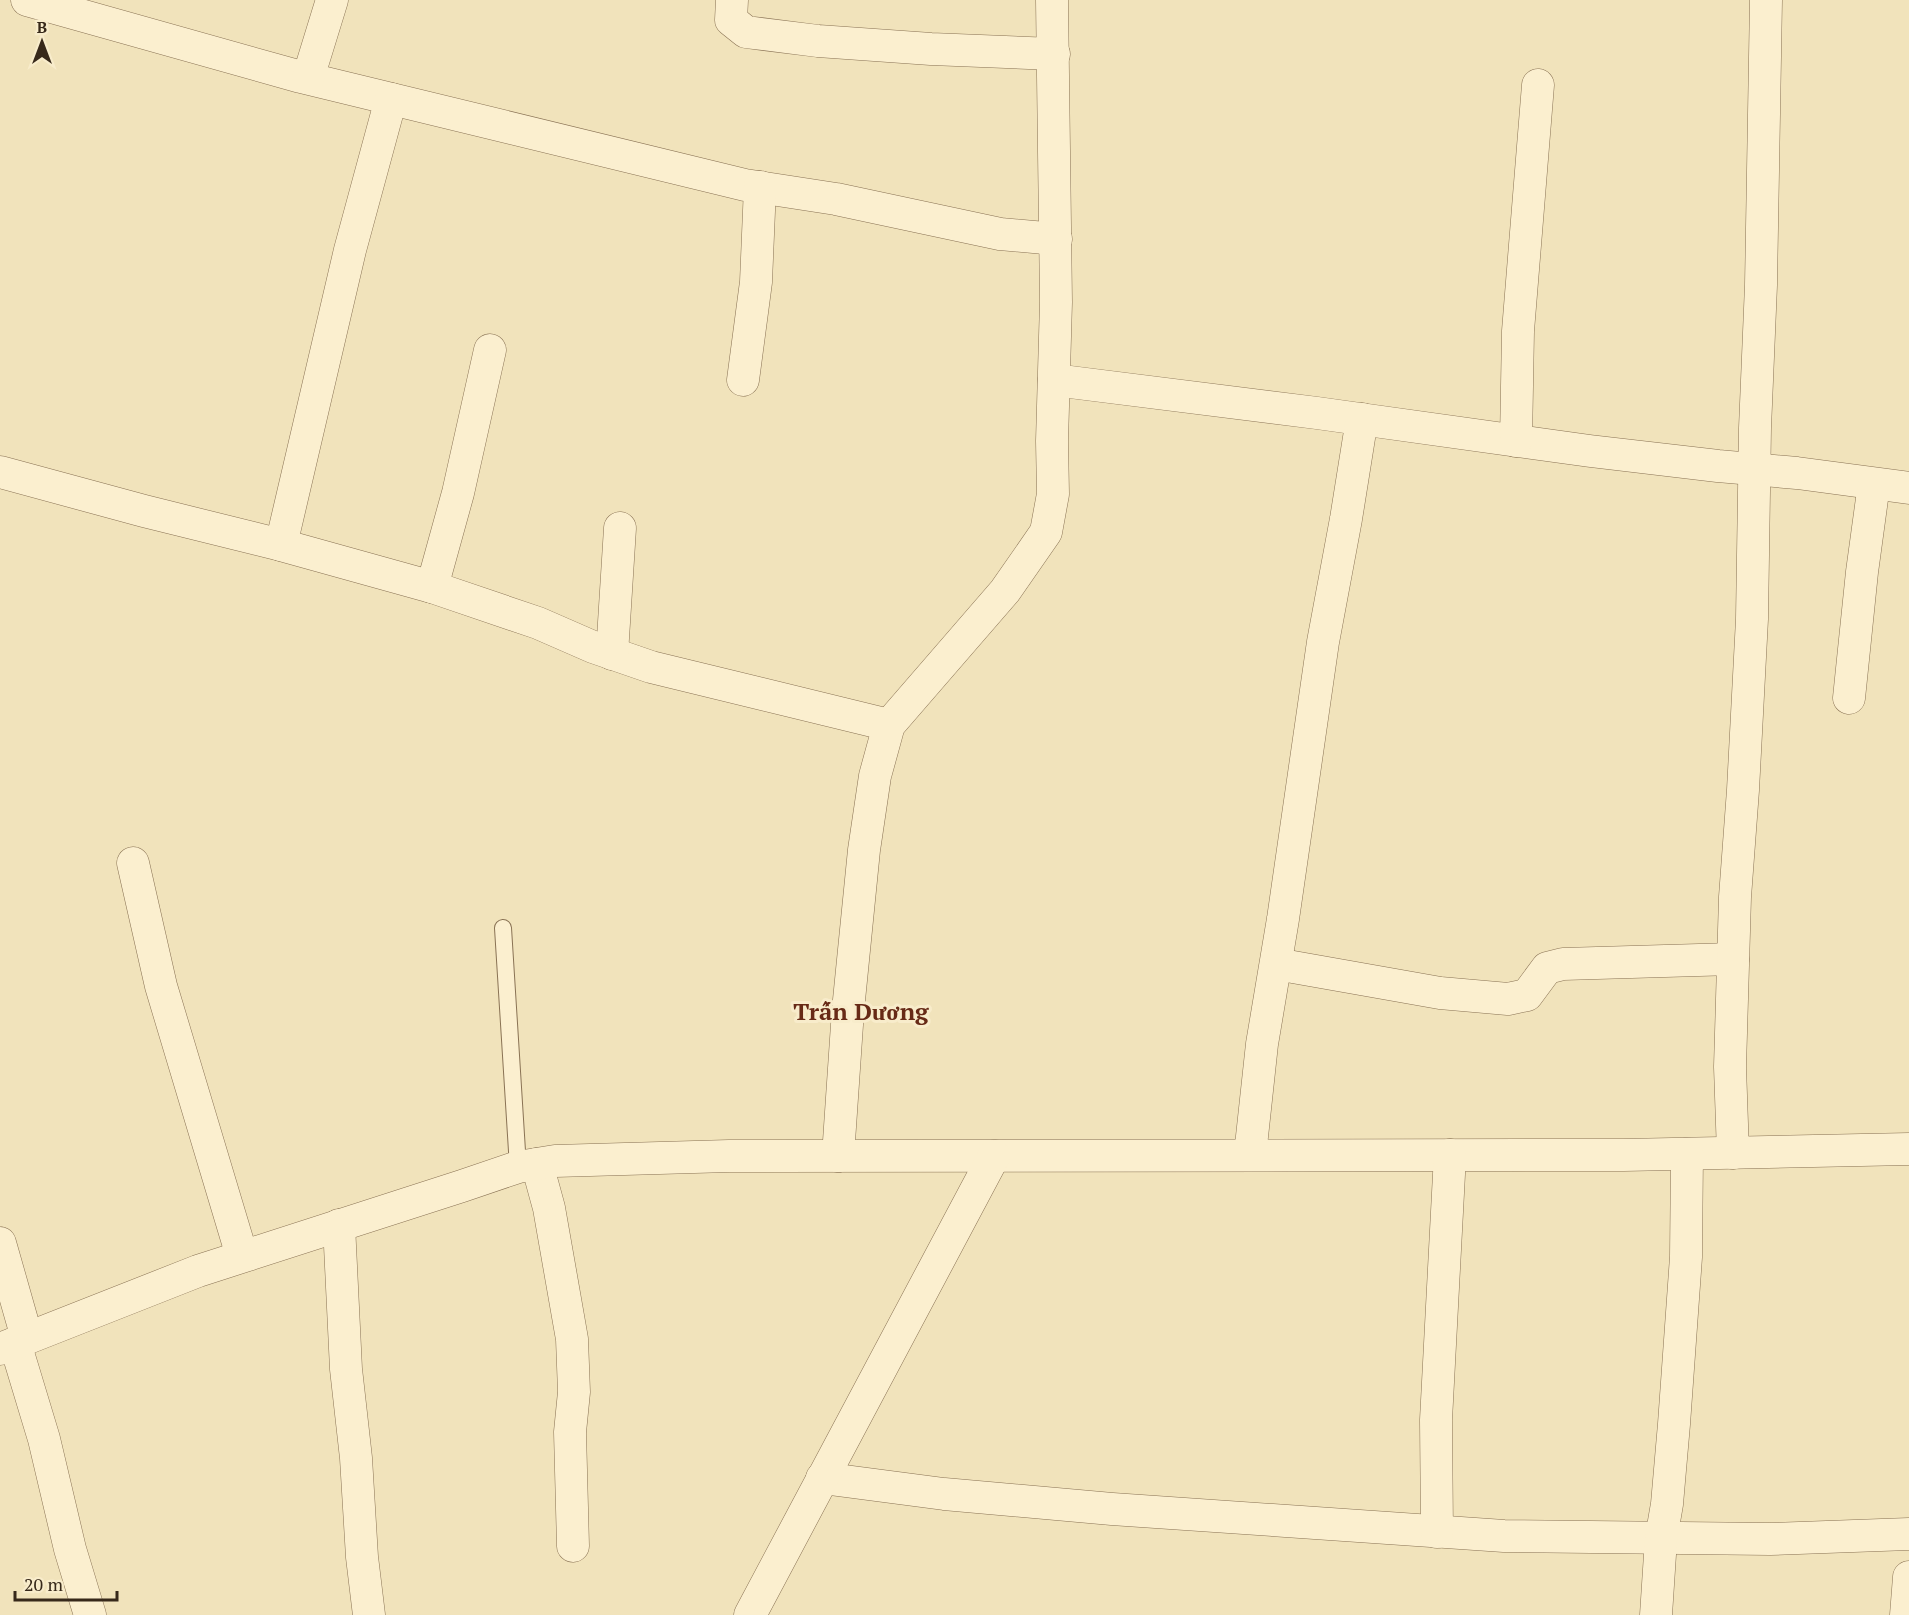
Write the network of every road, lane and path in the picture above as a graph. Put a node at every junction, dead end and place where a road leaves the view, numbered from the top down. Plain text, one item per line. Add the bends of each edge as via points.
1 (27, 0) edge
2 (332, 0) edge
3 (732, 0) edge
4 (1052, 0) edge
5 (1766, 0) edge
6 (1029, 54) junction
7 (308, 78) junction
8 (1538, 85) dead end
9 (391, 99) junction
10 (760, 188) junction
11 (1028, 236) junction
12 (490, 350) dead end
13 (743, 380) dead end
14 (1054, 380) junction
15 (1362, 419) junction
16 (1516, 441) junction
17 (1754, 469) junction
18 (0, 472) edge
19 (1874, 484) junction
20 (1909, 488) edge
21 (620, 528) dead end
22 (280, 545) junction
23 (432, 588) junction
24 (612, 654) junction
25 (1849, 698) dead end
26 (890, 725) junction
27 (133, 863) dead end
28 (503, 928) dead end
29 (1733, 959) junction
30 (1276, 964) junction
31 (1909, 1149) edge
32 (1733, 1153) junction
33 (1687, 1154) junction
34 (1250, 1155) junction
35 (1450, 1155) junction
36 (838, 1156) junction
37 (994, 1156) junction
38 (528, 1165) junction
39 (339, 1225) junction
40 (0, 1243) edge
41 (242, 1256) junction
42 (14, 1343) edge
43 (822, 1478) junction
44 (1437, 1532) junction
45 (1909, 1534) edge
46 (1661, 1539) junction
47 (573, 1546) dead end
48 (1909, 1577) edge
49 (90, 1615) edge
50 (369, 1615) edge
51 (750, 1615) edge
52 (1656, 1615) edge
53 (1906, 1615) edge

1 - 7 street
2 - 7 street
3 - 6 street via 731,20 746,32 818,41
4 - 6 street
5 - 17 street
6 - 11 street
7 - 9 street
8 - 16 street via 1518,331
9 - 10 street
9 - 22 street via 350,250
10 - 11 street
10 - 13 street via 756,282
11 - 14 street via 1056,302
12 - 23 street
14 - 15 street
14 - 26 street via 1053,494 1046,532 1005,591
15 - 16 street
15 - 30 street via 1323,642
16 - 17 street
17 - 19 street
17 - 29 street via 1752,619
18 - 22 street
19 - 20 street
19 - 25 street
21 - 24 street
22 - 23 street
23 - 24 street via 538,622
24 - 26 street
26 - 36 street via 875,776 864,850
27 - 41 street via 161,986
28 - 38 lane
29 - 30 street via 1563,964 1547,968 1527,995 1509,999 1440,993
29 - 32 street
30 - 34 street via 1262,1044
31 - 32 street
32 - 33 street
33 - 35 street
33 - 46 street via 1682,1321
34 - 35 street
34 - 37 street
35 - 44 street via 1436,1420
36 - 37 street
36 - 38 street via 555,1161
37 - 43 street
38 - 39 street
38 - 47 street via 549,1208 572,1340
39 - 41 street
39 - 50 street via 346,1369
40 - 42 street
41 - 42 street
42 - 49 street via 44,1439
43 - 44 street via 944,1494
43 - 51 street
44 - 46 street
45 - 46 street
46 - 52 street
48 - 53 street

